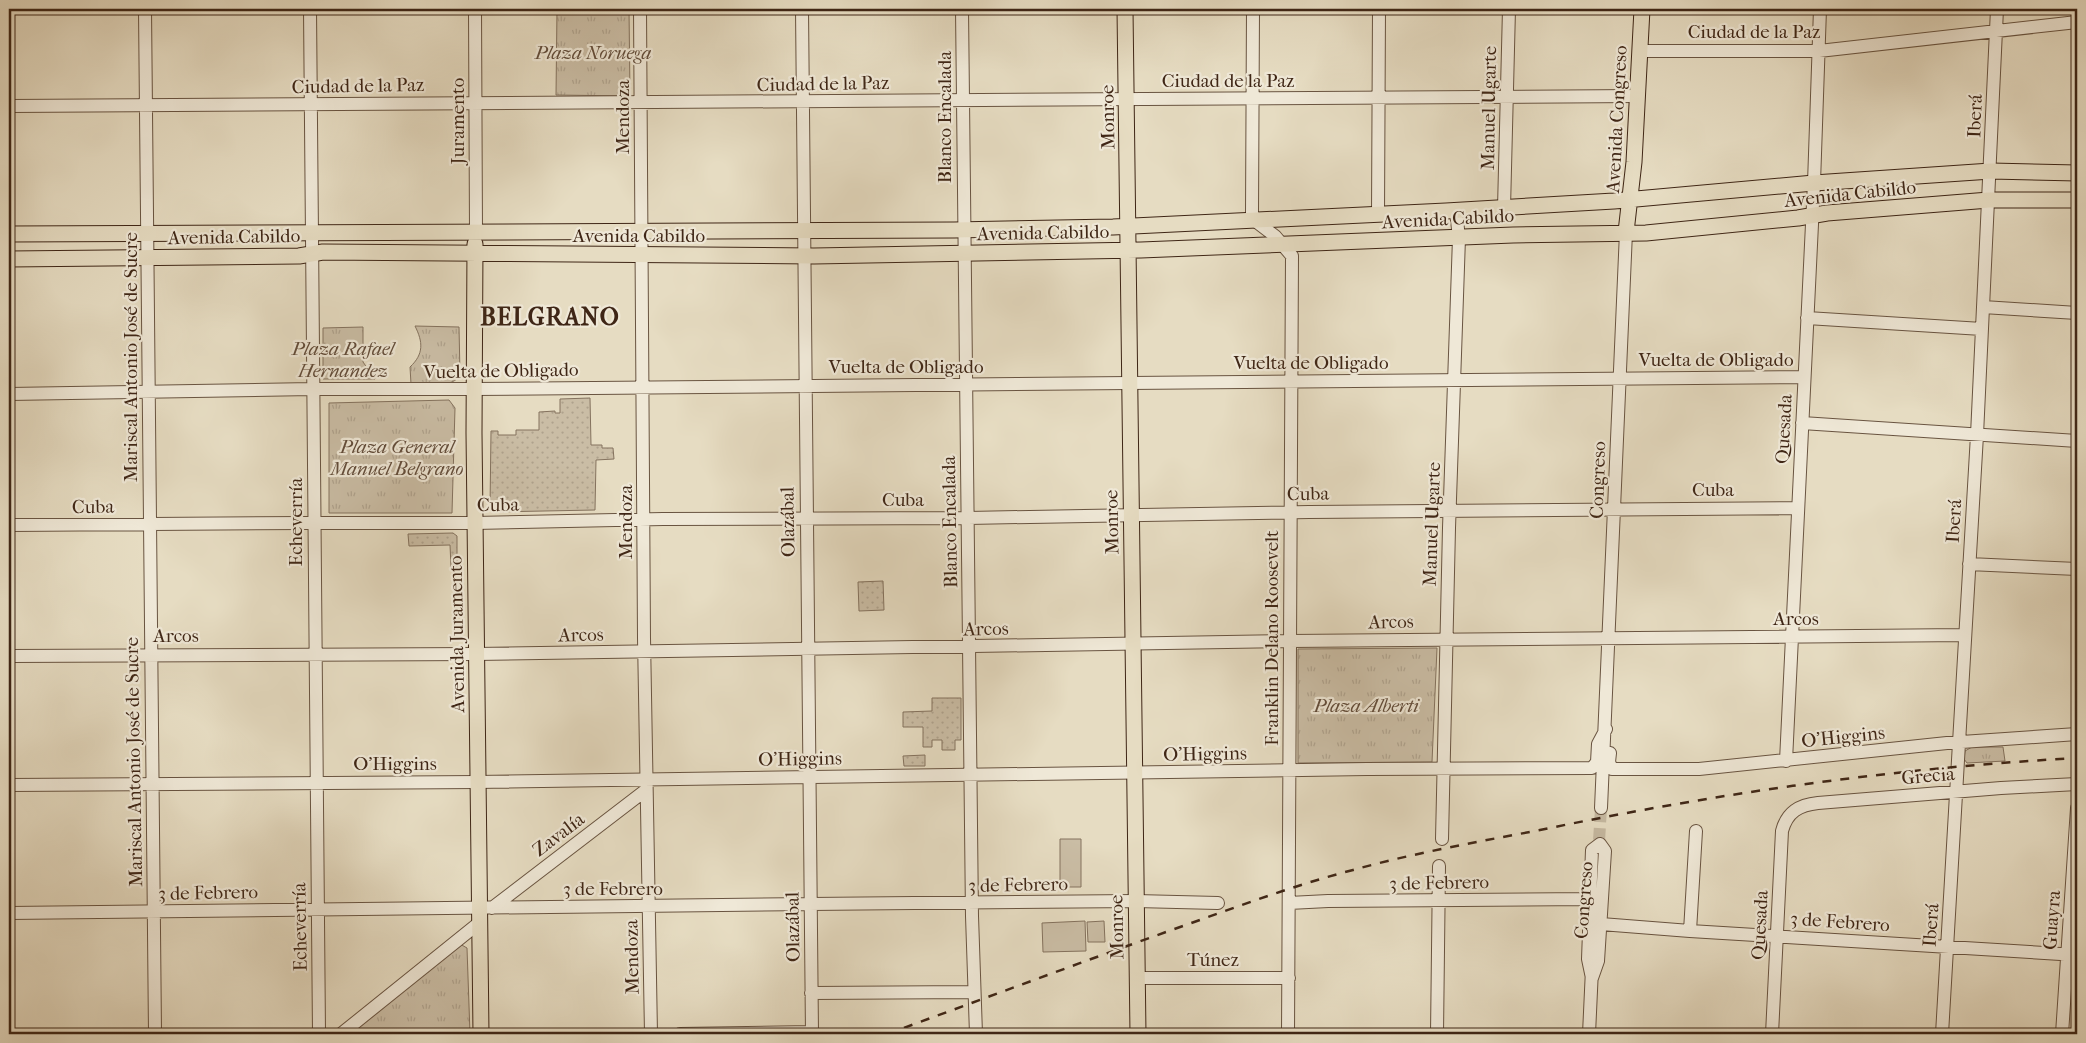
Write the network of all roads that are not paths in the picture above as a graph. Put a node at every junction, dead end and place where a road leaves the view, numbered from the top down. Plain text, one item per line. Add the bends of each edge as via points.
1 (145, 9) edge
2 (310, 9) edge
3 (475, 9) edge
4 (640, 9) edge
5 (802, 9) edge
6 (962, 9) edge
7 (1125, 9) edge
8 (1253, 9) edge
9 (1380, 9) edge
10 (1509, 9) edge
11 (1642, 9) edge
12 (1820, 9) edge
13 (1997, 9) edge
14 (2077, 22) edge
15 (1996, 31) junction
16 (1640, 51) junction
17 (1819, 51) junction
18 (1506, 96) junction
19 (1638, 96) junction
20 (1378, 97) junction
21 (1126, 98) junction
22 (1253, 98) junction
23 (963, 100) junction
24 (476, 102) junction
25 (802, 102) junction
26 (642, 103) junction
27 (311, 104) junction
28 (9, 106) edge
29 (147, 106) junction
30 (1990, 172) junction
31 (2077, 173) edge
32 (1814, 183) junction
33 (1631, 200) junction
34 (1989, 200) junction
35 (2077, 200) edge
36 (1504, 208) junction
37 (1456, 211) junction
38 (1378, 213) junction
39 (1812, 216) junction
40 (1260, 225) junction
41 (1128, 226) junction
42 (1627, 226) junction
43 (640, 230) junction
44 (804, 230) junction
45 (964, 230) junction
46 (148, 233) junction
47 (311, 233) junction
48 (9, 234) edge
49 (1459, 238) junction
50 (475, 241) junction
51 (1284, 245) junction
52 (1128, 250) junction
53 (311, 254) junction
54 (964, 254) junction
55 (641, 256) junction
56 (804, 256) junction
57 (148, 258) junction
58 (9, 259) edge
59 (1983, 307) junction
60 (2077, 313) edge
61 (1806, 318) junction
62 (1982, 329) junction
63 (1804, 377) junction
64 (1620, 378) junction
65 (1454, 379) junction
66 (1292, 380) junction
67 (1129, 382) junction
68 (966, 384) junction
69 (804, 385) junction
70 (643, 387) junction
71 (312, 389) junction
72 (474, 389) junction
73 (149, 391) junction
74 (9, 394) edge
75 (1802, 423) junction
76 (1977, 435) junction
77 (2077, 441) edge
78 (1798, 508) junction
79 (1615, 509) junction
80 (1450, 510) junction
81 (1290, 512) junction
82 (1131, 515) junction
83 (806, 518) junction
84 (968, 518) junction
85 (644, 520) junction
86 (314, 523) junction
87 (150, 524) junction
88 (475, 524) junction
89 (9, 525) edge
90 (1970, 564) junction
91 (2077, 569) edge
92 (1964, 635) junction
93 (1792, 637) junction
94 (1609, 638) junction
95 (1446, 639) junction
96 (1290, 641) junction
97 (1133, 645) junction
98 (970, 647) junction
99 (808, 648) junction
100 (644, 652) junction
101 (151, 654) junction
102 (316, 654) junction
103 (476, 654) junction
104 (9, 656) edge
105 (1606, 729) junction
106 (2077, 734) edge
107 (1959, 742) junction
108 (1786, 761) junction
109 (1592, 768) joint
110 (1444, 769) junction
111 (1612, 769) joint
112 (1290, 771) junction
113 (1134, 773) junction
114 (971, 775) junction
115 (809, 777) junction
116 (316, 782) junction
117 (477, 782) junction
118 (154, 783) junction
119 (9, 784) edge
120 (2077, 784) edge
121 (646, 785) junction
122 (1958, 792) junction
123 (1601, 808) tunnel mouth
124 (2077, 808) edge
125 (1787, 818) joint
126 (1696, 831) dead end
127 (1442, 839) dead end
128 (1598, 858) tunnel mouth
129 (1439, 866) dead end
130 (1590, 899) junction
131 (1440, 900) junction
132 (1136, 901) junction
133 (1218, 902) dead end
134 (1289, 903) junction
135 (810, 904) junction
136 (972, 904) junction
137 (649, 907) junction
138 (485, 908) junction
139 (317, 910) junction
140 (154, 912) junction
141 (9, 913) edge
142 (479, 923) junction
143 (1601, 924) junction
144 (1690, 931) junction
145 (1778, 935) junction
146 (1947, 948) junction
147 (2073, 954) edge
148 (1137, 978) junction
149 (1289, 978) junction
150 (1592, 978) junction
151 (974, 992) junction
152 (811, 993) junction
153 (812, 1033) edge
154 (155, 1034) edge
155 (319, 1034) edge
156 (341, 1034) edge
157 (481, 1034) edge
158 (651, 1034) edge
159 (680, 1034) edge
160 (976, 1034) edge
161 (1138, 1034) edge
162 (1288, 1034) edge
163 (1437, 1034) edge
164 (1589, 1034) edge
165 (1772, 1034) edge
166 (1942, 1034) edge
167 (2062, 1034) edge

1 - 29 street, Mariscal Antonio José de Sucre
2 - 27 street, Echeverría
3 - 24 street, Juramento
4 - 26 street, Mendoza
5 - 25 street, Olazábal
6 - 23 street, Blanco Encalada
7 - 21 main road, Monroe
8 - 22 street
9 - 20 street
10 - 18 street, Manuel Ugarte
11 - 16 main road, Avenida Congreso
12 - 17 street, Quesada
13 - 15 street, Iberá
14 - 15 street, Ciudad de la Paz
15 - 17 street, Ciudad de la Paz
15 - 30 street, Iberá
16 - 17 street, Ciudad de la Paz
16 - 19 main road, Avenida Congreso
17 - 32 street, Quesada
18 - 19 street, Ciudad de la Paz
18 - 20 street, Ciudad de la Paz
18 - 36 street, Manuel Ugarte
19 - 33 main road, Avenida Congreso
20 - 22 street, Ciudad de la Paz
20 - 38 street
21 - 22 street, Ciudad de la Paz
21 - 23 street, Ciudad de la Paz
21 - 41 main road, Monroe
22 - 40 street via 1252,212
23 - 25 street, Ciudad de la Paz
23 - 45 street, Blanco Encalada
24 - 26 street, Ciudad de la Paz
24 - 27 street, Ciudad de la Paz
24 - 50 street, Juramento
25 - 26 street, Ciudad de la Paz
25 - 44 street, Olazábal
26 - 43 street, Mendoza
27 - 29 street, Ciudad de la Paz
27 - 47 street, Echeverría
28 - 29 street, Ciudad de la Paz
29 - 46 street, Mariscal Antonio José de Sucre
30 - 31 main road, Avenida Cabildo
30 - 32 main road, Avenida Cabildo
30 - 34 street, Iberá
32 - 33 main road, Avenida Cabildo
32 - 39 street, Quesada
33 - 36 main road, Avenida Cabildo
33 - 42 main road, Avenida Congreso
34 - 35 main road, Avenida Cabildo
34 - 39 main road, Avenida Cabildo
34 - 59 street, Iberá
36 - 37 main road, Avenida Cabildo
37 - 38 main road, Avenida Cabildo
37 - 49 street, Manuel Ugarte
38 - 40 main road, Avenida Cabildo
39 - 42 main road, Avenida Cabildo via 1646,232
39 - 61 street, Quesada
40 - 41 main road, Avenida Cabildo
40 - 51 street
41 - 45 main road, Avenida Cabildo
41 - 52 main road, Monroe
42 - 49 main road, Avenida Cabildo
42 - 64 street, Congreso
43 - 44 main road, Avenida Cabildo
43 - 50 main road, Avenida Cabildo
43 - 55 street, Mendoza
44 - 45 main road, Avenida Cabildo
44 - 56 street, Olazábal
45 - 54 street, Blanco Encalada
46 - 47 main road, Avenida Cabildo
46 - 48 main road, Avenida Cabildo
46 - 57 street, Mariscal Antonio José de Sucre
47 - 50 main road, Avenida Cabildo
47 - 53 street, Echeverría
49 - 51 main road, Avenida Cabildo
49 - 65 street, Manuel Ugarte
50 - 53 main road, Avenida Cabildo
50 - 55 main road, Avenida Cabildo
50 - 72 main road, Avenida Juramento
51 - 52 main road, Avenida Cabildo
51 - 66 street, Franklin Delano Roosevelt via 1292,256
52 - 54 main road, Avenida Cabildo
52 - 67 main road, Monroe
53 - 57 main road, Avenida Cabildo
53 - 71 street, Echeverría
54 - 56 main road, Avenida Cabildo
54 - 68 street, Blanco Encalada
55 - 56 main road, Avenida Cabildo
55 - 70 street, Mendoza
56 - 69 street, Olazábal
57 - 58 main road, Avenida Cabildo
57 - 73 street, Mariscal Antonio José de Sucre
59 - 60 street
59 - 62 street, Iberá
61 - 62 street
61 - 63 street, Quesada
62 - 76 street, Iberá
63 - 64 street, Vuelta de Obligado
63 - 75 street, Quesada
64 - 65 street, Vuelta de Obligado
64 - 79 street, Congreso
65 - 66 street, Vuelta de Obligado
65 - 80 street, Manuel Ugarte
66 - 67 street, Vuelta de Obligado
66 - 81 street, Franklin Delano Roosevelt
67 - 68 street, Vuelta de Obligado
67 - 82 main road, Monroe
68 - 69 street, Vuelta de Obligado
68 - 84 street, Blanco Encalada
69 - 70 street, Vuelta de Obligado
69 - 83 street, Olazábal
70 - 72 street, Vuelta de Obligado
70 - 85 street, Mendoza
71 - 72 street, Vuelta de Obligado
71 - 73 street, Vuelta de Obligado
71 - 86 street, Echeverría
72 - 88 main road, Avenida Juramento
73 - 74 street, Vuelta de Obligado
73 - 87 street, Mariscal Antonio José de Sucre
75 - 76 street
75 - 78 street, Quesada
76 - 77 street
76 - 90 street, Iberá
78 - 79 street, Cuba
78 - 93 street, Quesada
79 - 80 street, Cuba
79 - 94 street, Congreso
80 - 81 street, Cuba
80 - 95 street, Manuel Ugarte
81 - 82 street, Cuba
81 - 96 street, Franklin Delano Roosevelt
82 - 84 street, Cuba
82 - 97 main road, Monroe
83 - 84 street, Cuba
83 - 85 street, Cuba
83 - 99 street, Olazábal
84 - 98 street, Blanco Encalada
85 - 88 street, Cuba
85 - 100 street, Mendoza
86 - 87 street, Cuba
86 - 88 street, Cuba
86 - 102 street, Echeverría
87 - 89 street, Cuba
87 - 101 street, Mariscal Antonio José de Sucre
88 - 103 main road, Avenida Juramento
90 - 91 street
90 - 92 street, Iberá
92 - 93 street, Arcos
92 - 107 street, Iberá
93 - 94 street, Arcos
93 - 108 street, Quesada
94 - 95 street, Arcos
94 - 105 street, Congreso
95 - 96 street, Arcos
95 - 110 street, Manuel Ugarte
96 - 97 street, Arcos
96 - 112 street, Franklin Delano Roosevelt
97 - 98 street, Arcos
97 - 113 main road, Monroe
98 - 99 street, Arcos
98 - 114 street, Blanco Encalada
99 - 100 street, Arcos
99 - 115 street, Olazábal
100 - 103 street, Arcos
100 - 121 street, Mendoza
101 - 102 street, Arcos
101 - 104 street, Arcos
101 - 118 street, Mariscal Antonio José de Sucre
102 - 103 street, Arcos
102 - 116 street, Echeverría
103 - 117 main road, Avenida Juramento
105 - 109 street, Congreso via 1598,744 1597,762
105 - 111 street, Congreso
105 - 123 street, Congreso
106 - 107 street, O'Higgins
107 - 108 street, O'Higgins
107 - 122 street, Iberá
108 - 111 street, O'Higgins via 1699,769
109 - 110 street, O'Higgins
110 - 112 street, O'Higgins
110 - 127 street, Manuel Ugarte
112 - 113 street, O'Higgins
112 - 134 street, Franklin Delano Roosevelt
113 - 114 street, O'Higgins
113 - 132 main road, Monroe
114 - 115 street, O'Higgins
114 - 136 street, Blanco Encalada
115 - 121 street, O'Higgins
115 - 135 street, Olazábal
116 - 117 street, O'Higgins
116 - 118 street, O'Higgins
116 - 139 street, Echeverría
117 - 121 street, O'Higgins
117 - 138 main road, Avenida Juramento
118 - 119 street, O'Higgins
118 - 140 street, Mariscal Antonio José de Sucre
120 - 122 street, Grecia
121 - 137 street, Mendoza
121 - 138 street, Zavalía
122 - 125 street, Grecia via 1805,804
122 - 146 street, Iberá
124 - 147 street, Guayra
125 - 145 street, Quesada via 1782,831
126 - 144 street
128 - 150 street, Congreso
129 - 131 street
130 - 131 street, 3 de Febrero
130 - 143 street, Congreso via 1592,850 1600,844 1605,851
130 - 150 street, Congreso via 1588,959
131 - 134 street, 3 de Febrero
131 - 163 street
132 - 133 street, 3 de Febrero
132 - 136 street, 3 de Febrero
132 - 148 main road, Monroe
134 - 149 street, Franklin Delano Roosevelt
135 - 136 street, 3 de Febrero
135 - 137 street, 3 de Febrero
135 - 152 street, Olazábal
136 - 151 street, Blanco Encalada
137 - 138 street, 3 de Febrero
137 - 158 street, Mendoza
138 - 139 street, 3 de Febrero
138 - 142 main road, Avenida Juramento
139 - 140 street, 3 de Febrero
139 - 155 street, Echeverría
140 - 141 street, 3 de Febrero
140 - 154 street, Mariscal Antonio José de Sucre
142 - 156 street
142 - 157 main road, Avenida Juramento
143 - 144 street, 3 de Febrero
143 - 150 street, Congreso via 1598,960
144 - 145 street, 3 de Febrero
145 - 146 street, 3 de Febrero
145 - 165 street, Quesada
146 - 147 street, 3 de Febrero
146 - 166 street, Iberá
147 - 167 street, Guayra
148 - 149 street, Túnez
148 - 161 main road, Monroe
149 - 162 street, Franklin Delano Roosevelt
150 - 164 street, Congreso
151 - 152 street
151 - 160 street, Blanco Encalada
152 - 153 street, Olazábal
153 - 159 street

